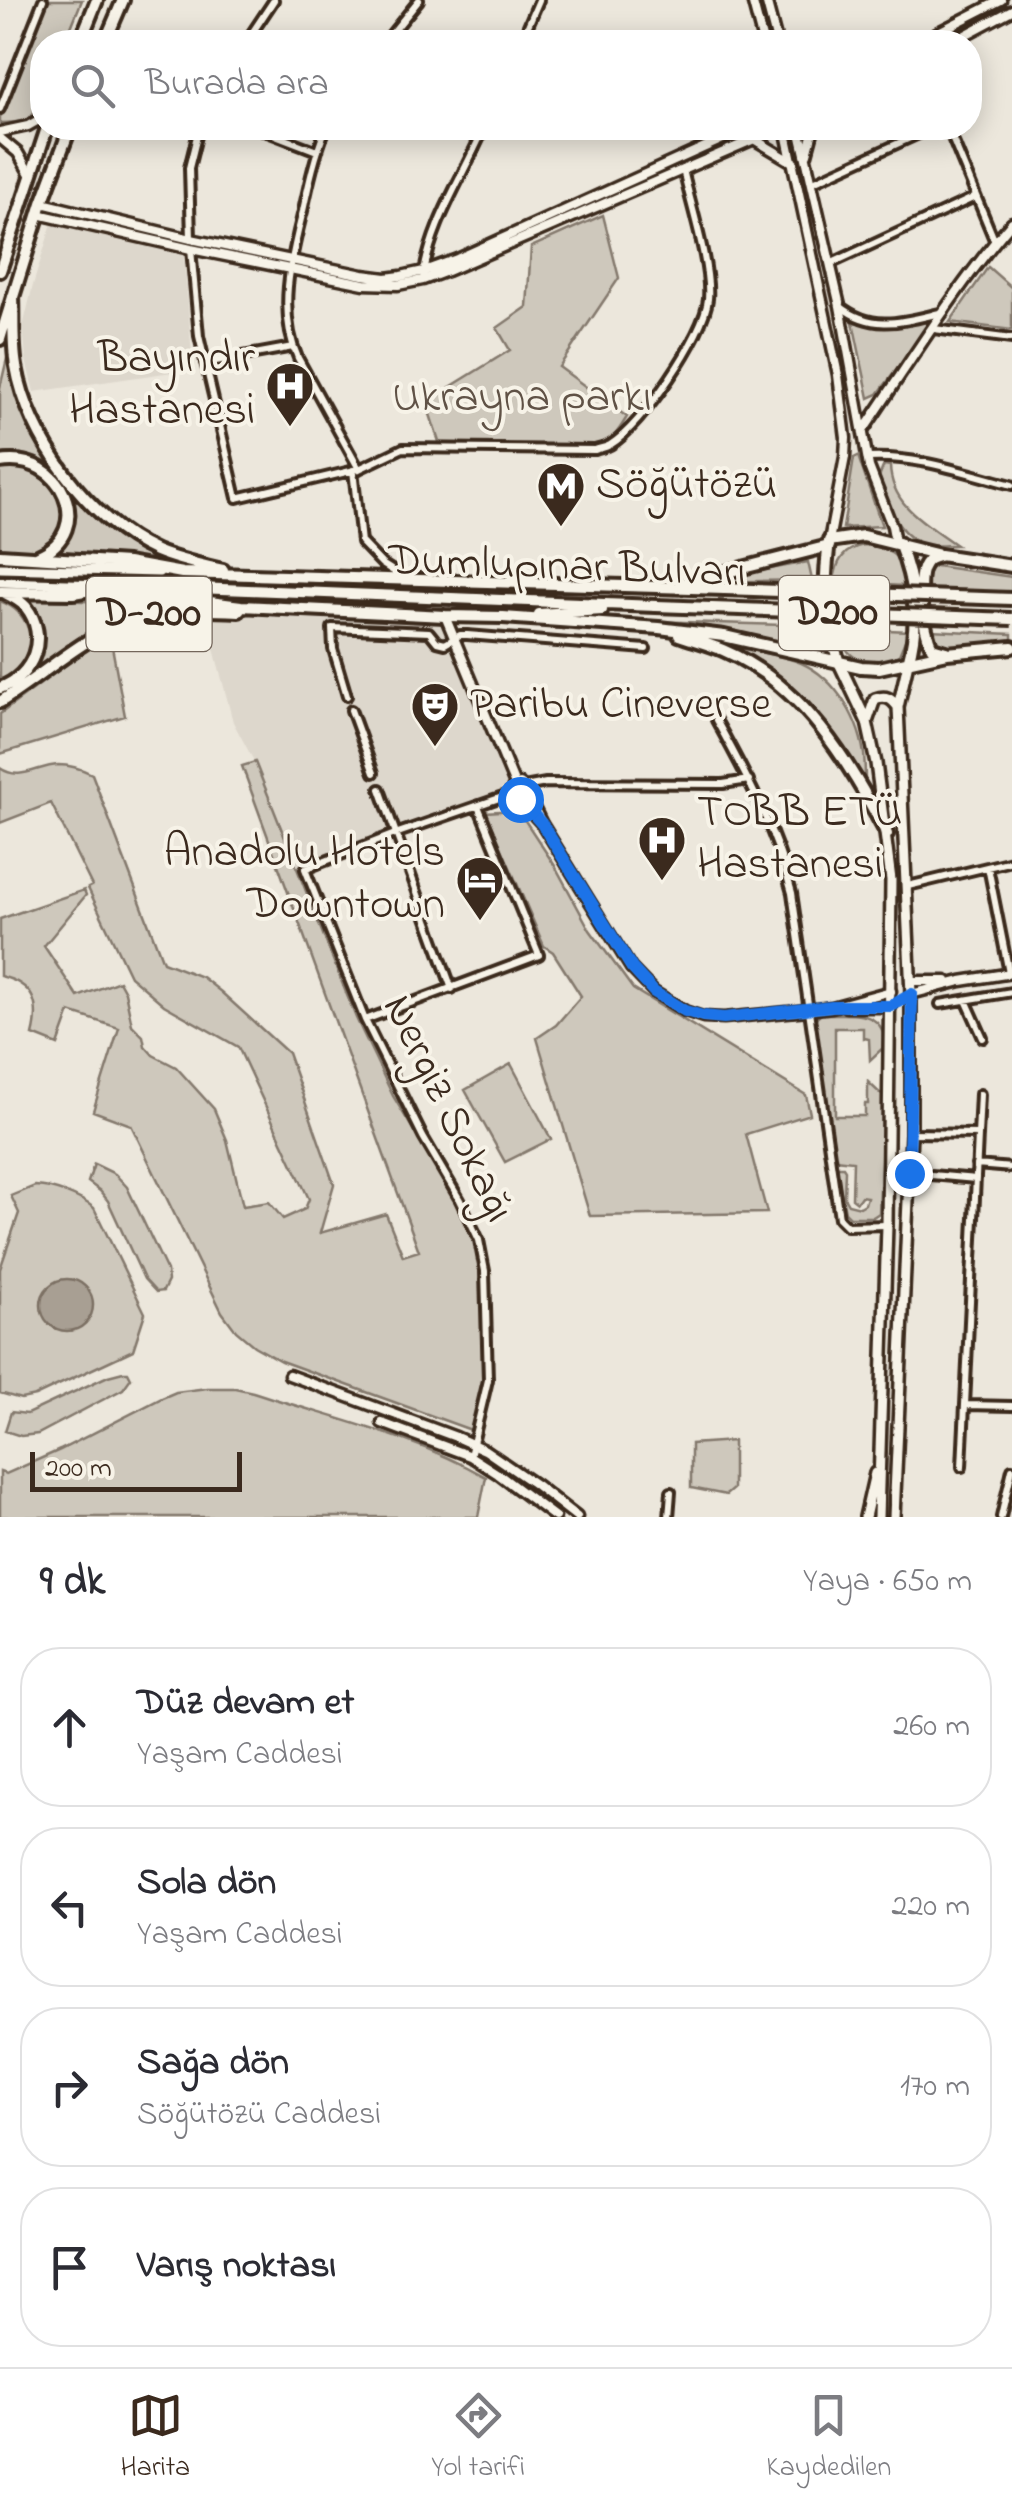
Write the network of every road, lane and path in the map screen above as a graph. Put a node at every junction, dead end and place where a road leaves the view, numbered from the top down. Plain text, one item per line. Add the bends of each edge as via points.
1 (43, 0) edge
2 (97, 0) edge
3 (123, 0) edge
4 (274, 0) edge
5 (418, 0) edge
6 (752, 0) edge
7 (766, 0) edge
8 (1001, 0) edge
9 (538, 1) edge
10 (1012, 10) edge
11 (31, 30) edge
12 (85, 30) edge
13 (110, 30) edge
14 (254, 30) edge
15 (394, 30) edge
16 (526, 30) edge
17 (760, 30) edge
18 (775, 30) edge
19 (942, 30) edge
20 (974, 30) edge
21 (30, 33) edge
22 (0, 109) edge
23 (30, 125) edge
24 (0, 135) edge
25 (43, 140) edge
26 (66, 140) edge
27 (196, 140) edge
28 (289, 140) edge
29 (321, 140) edge
30 (478, 140) edge
31 (720, 140) edge
32 (747, 140) edge
33 (756, 140) edge
34 (786, 140) edge
35 (802, 140) edge
36 (811, 140) edge
37 (905, 140) edge
38 (953, 140) edge
39 (317, 151) junction
40 (680, 158) junction
41 (806, 158) junction
42 (794, 162) junction
43 (682, 169) junction
44 (31, 176) junction
45 (810, 183) junction
46 (975, 196) junction
47 (40, 208) junction
48 (1012, 222) edge
49 (4, 241) edge
50 (995, 242) junction
51 (191, 244) junction
52 (290, 264) junction
53 (830, 264) junction
54 (0, 271) edge
55 (423, 276) junction
56 (13, 296) junction
57 (840, 306) junction
58 (945, 312) junction
59 (934, 329) junction
60 (0, 339) edge
61 (1012, 339) edge
62 (293, 347) junction
63 (205, 363) junction
64 (863, 430) junction
65 (868, 458) junction
66 (0, 462) edge
67 (356, 470) junction
68 (1012, 485) edge
69 (829, 543) junction
70 (897, 543) junction
71 (940, 555) junction
72 (0, 556) edge
73 (34, 556) junction
74 (1012, 566) edge
75 (0, 568) edge
76 (182, 573) junction
77 (244, 575) junction
78 (406, 580) junction
79 (149, 587) junction
80 (666, 588) junction
81 (2, 589) edge
82 (1012, 599) edge
83 (656, 606) junction
84 (323, 608) junction
85 (445, 616) junction
86 (503, 617) junction
87 (1012, 620) edge
88 (659, 628) junction
89 (455, 640) junction
90 (1012, 647) edge
91 (646, 649) dead end
92 (947, 652) junction
93 (839, 663) junction
94 (908, 663) junction
95 (0, 688) edge
96 (347, 696) dead end
97 (0, 702) edge
98 (898, 707) junction
99 (351, 710) dead end
100 (716, 720) dead end
101 (868, 722) junction
102 (374, 773) dead end
103 (749, 780) junction
104 (380, 789) dead end
105 (519, 792) junction
106 (478, 806) junction
107 (394, 834) junction
108 (886, 834) junction
109 (1012, 861) edge
110 (988, 867) junction
111 (908, 886) junction
112 (1010, 973) edge
113 (911, 982) junction
114 (960, 982) junction
115 (452, 989) junction
116 (891, 991) junction
117 (1012, 992) edge
118 (912, 994) junction
119 (966, 1000) junction
120 (940, 1004) dead end
121 (832, 1006) junction
122 (891, 1006) junction
123 (808, 1010) junction
124 (365, 1020) junction
125 (983, 1038) dead end
126 (980, 1094) dead end
127 (910, 1133) junction
128 (978, 1134) junction
129 (976, 1166) junction
130 (1012, 1168) edge
131 (909, 1173) junction
132 (976, 1179) junction
133 (887, 1225) junction
134 (289, 1374) dead end
135 (967, 1405) junction
136 (372, 1406) junction
137 (1012, 1406) edge
138 (368, 1418) dead end
139 (382, 1423) dead end
140 (474, 1445) junction
141 (880, 1451) junction
142 (470, 1456) junction
143 (962, 1467) dead end
144 (1012, 1469) edge
145 (671, 1492) dead end
146 (555, 1517) edge
147 (577, 1517) edge
148 (669, 1517) edge
149 (866, 1517) edge
150 (878, 1517) edge
151 (894, 1517) edge
152 (1001, 1517) edge

1 - 11 street
2 - 12 highway
3 - 13 highway
4 - 14 street
5 - 15 street
6 - 17 main road
7 - 18 main road
8 - 19 main road
9 - 16 street
10 - 20 main road
21 - 22 street
23 - 24 main road
24 - 44 main road
25 - 44 highway
26 - 47 highway
27 - 51 street via 189,168
28 - 39 street
29 - 39 street
30 - 55 street via 433,236
31 - 40 main road
32 - 43 main road
33 - 42 main road
34 - 42 main road
35 - 41 main road
36 - 41 main road
37 - 45 street
38 - 46 street
39 - 52 street
40 - 43 main road
40 - 55 main road
41 - 45 main road
42 - 69 main road via 846,438
43 - 55 main road
43 - 67 street via 708,301 680,362 635,422 595,450 403,448
44 - 49 highway
45 - 53 main road
46 - 50 street
46 - 53 street
47 - 51 main road
47 - 56 highway
48 - 50 main road
49 - 54 highway
50 - 58 main road
51 - 52 main road
51 - 63 street
52 - 55 main road via 383,286
52 - 62 street
53 - 57 main road
56 - 60 highway
56 - 77 highway via 16,369 26,400 81,495 155,550
57 - 58 street via 872,323
57 - 64 main road
58 - 59 main road
59 - 61 street
59 - 64 main road
62 - 63 street
62 - 67 street
63 - 67 street via 236,498
64 - 65 main road
65 - 68 street via 909,459
65 - 70 main road
66 - 73 highway via 38,465 64,496 68,515 60,541
67 - 78 street via 361,542
69 - 70 highway, Dumlupınar Bulvarı via 863,536
69 - 80 highway, Dumlupınar Bulvarı
69 - 93 highway via 825,604
70 - 71 highway, Dumlupınar Bulvarı
70 - 94 highway via 916,607
71 - 74 highway, Dumlupınar Bulvarı
71 - 92 highway via 921,573 922,605 932,648
72 - 73 highway, Dumlupınar Bulvarı
73 - 76 highway, Dumlupınar Bulvarı
75 - 76 main road
76 - 77 highway, Dumlupınar Bulvarı
77 - 78 highway, Dumlupınar Bulvarı
78 - 80 highway, Dumlupınar Bulvarı
79 - 81 highway, Dumlupınar Bulvarı
79 - 83 highway, Dumlupınar Bulvarı
79 - 84 highway via 241,606
80 - 82 highway, Dumlupınar Bulvarı, bridge
81 - 95 highway via 26,607 38,644 28,668
83 - 86 highway
83 - 87 highway, Dumlupınar Bulvarı / D200, bridge
84 - 85 highway
84 - 97 highway, D-200 via 172,610 139,617 66,654
85 - 86 highway
85 - 89 main road
86 - 88 highway
88 - 93 highway
88 - 108 highway via 754,667 811,715 840,750
89 - 91 street via 467,634
89 - 96 street via 438,642 429,632 332,628
89 - 105 main road
90 - 92 highway
92 - 94 highway
93 - 94 highway
93 - 101 main road
94 - 98 main road
98 - 101 main road via 888,698 875,699
98 - 111 main road
99 - 102 street
100 - 103 street
101 - 108 main road
103 - 105 street via 546,782
103 - 123 street via 790,882
104 - 107 street
105 - 106 street
105 - 123 main road via 654,992 685,1011 714,1017
106 - 107 street
106 - 115 street via 539,956
107 - 115 street
107 - 124 street, Nergiz Sokağı via 305,869
108 - 116 main road
109 - 110 street
110 - 111 street
110 - 112 street
111 - 113 main road
112 - 114 main road
113 - 114 main road
113 - 116 main road
113 - 118 main road
114 - 118 main road
115 - 124 street
116 - 121 main road
116 - 122 main road
117 - 119 street
118 - 122 main road
118 - 127 main road
119 - 120 street
119 - 125 street
121 - 122 main road
121 - 123 main road
122 - 133 main road
123 - 133 street via 840,1220 847,1226
124 - 140 street, Nergiz Sokağı via 479,1240 488,1380
126 - 128 street
127 - 128 street
127 - 131 main road
128 - 129 street
129 - 130 street
129 - 132 street
131 - 132 street
131 - 151 main road
132 - 135 street
133 - 141 main road
134 - 136 main road
135 - 137 street
135 - 143 street
136 - 138 main road
136 - 140 main road
139 - 142 main road
140 - 142 street, Nergiz Sokağı
140 - 147 main road
141 - 149 main road
141 - 150 main road
142 - 146 main road
144 - 152 street
145 - 148 street

